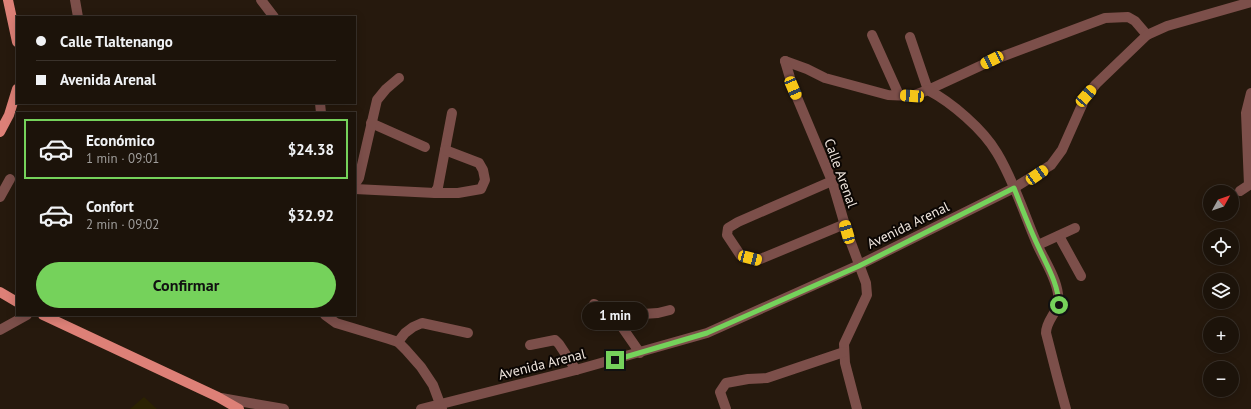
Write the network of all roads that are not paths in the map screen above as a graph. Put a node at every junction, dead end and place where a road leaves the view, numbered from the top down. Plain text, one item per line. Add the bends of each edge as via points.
1 (8, 0) edge
2 (75, 0) edge
3 (261, 0) edge
4 (1251, 3) edge
5 (78, 16) edge
6 (273, 16) edge
7 (872, 35) dead end
8 (1147, 35) junction
9 (16, 37) edge
10 (910, 37) dead end
11 (399, 78) dead end
12 (928, 90) junction
13 (16, 92) edge
14 (1251, 93) edge
15 (899, 95) junction
16 (452, 113) dead end
17 (372, 123) junction
18 (1248, 124) edge
19 (0, 132) edge
20 (425, 146) dead end
21 (445, 150) junction
22 (10, 179) dead end
23 (832, 181) junction
24 (356, 182) edge
25 (1014, 188) junction
26 (356, 189) edge
27 (1240, 191) dead end
28 (435, 193) junction
29 (0, 197) edge
30 (845, 224) junction
31 (1075, 228) dead end
32 (1059, 236) junction
33 (1038, 245) junction
34 (859, 266) junction
35 (1081, 276) dead end
36 (0, 292) edge
37 (16, 301) edge
38 (594, 304) dead end
39 (670, 310) dead end
40 (26, 316) edge
41 (45, 316) edge
42 (326, 316) edge
43 (612, 316) junction
44 (0, 330) edge
45 (468, 333) dead end
46 (398, 342) junction
47 (530, 345) dead end
48 (640, 352) junction
49 (844, 352) junction
50 (576, 370) junction
51 (218, 397) junction
52 (442, 406) edge
53 (239, 409) edge
54 (284, 409) edge
55 (421, 409) edge
56 (726, 409) edge
57 (857, 409) edge
58 (1066, 409) edge

1 - 9 main road
2 - 5 street
3 - 6 street
4 - 8 street, Avenida Arenal via 1167,26
7 - 15 street
8 - 12 street via 1128,17 1106,18 992,60
8 - 25 street, Avenida Arenal via 1086,96 1062,150 1051,165
10 - 12 street
11 - 17 street via 377,100
12 - 15 street via 912,96
12 - 25 street via 943,98 980,131 996,151
13 - 19 main road via 9,115
14 - 18 street via 1246,113
15 - 23 street, Calle Arenal via 888,95 825,78 785,61 793,88
16 - 21 street
17 - 20 street
17 - 24 street
18 - 27 street via 1249,185
21 - 28 street
21 - 28 street via 479,163 485,180 481,189
22 - 29 street
23 - 30 street, Calle Arenal
23 - 30 street via 738,222 728,228 727,235 741,256 758,260
25 - 33 street
25 - 34 street, Avenida Arenal
26 - 28 street
30 - 34 street, Calle Arenal
31 - 32 street
32 - 33 street
32 - 35 street
33 - 58 street via 1059,295 1059,305 1046,327 1046,333
34 - 48 street, Avenida Arenal via 707,333
34 - 49 street, Calle Arenal via 866,283 867,295 844,344
36 - 37 main road
38 - 43 street
39 - 43 street
40 - 44 street
41 - 51 main road
42 - 46 street via 336,323
43 - 48 street
45 - 46 street via 422,323 405,333
46 - 52 street via 421,367 433,385
47 - 50 street via 555,340
48 - 50 street, Avenida Arenal
49 - 56 street via 767,378 726,383 720,392
49 - 57 street, Calle Arenal via 844,363
50 - 52 street, Avenida Arenal
51 - 53 main road
51 - 54 street
52 - 55 street, Avenida Arenal

